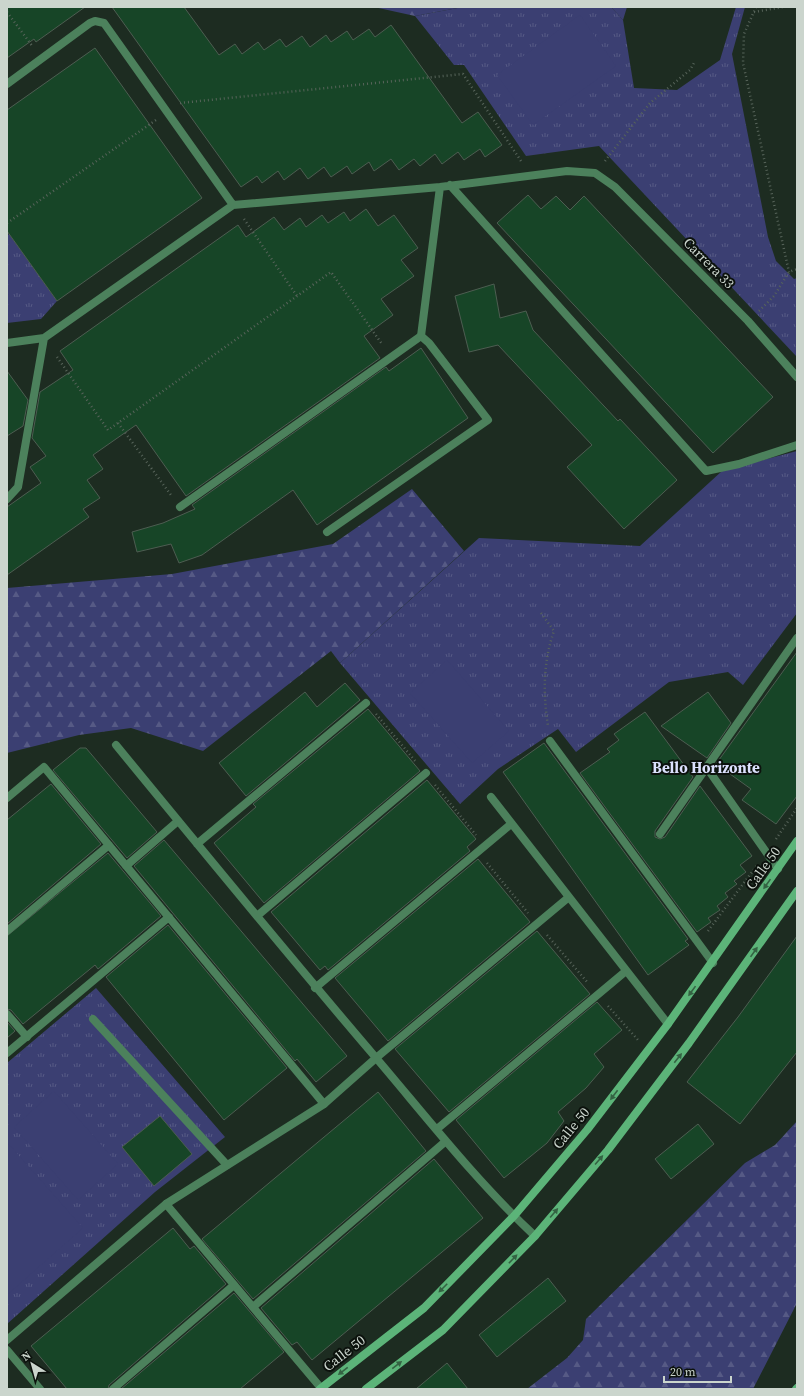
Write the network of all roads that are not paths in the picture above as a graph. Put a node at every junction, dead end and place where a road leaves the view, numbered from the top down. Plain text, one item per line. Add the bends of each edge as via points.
1 (7, 84) edge
2 (450, 185) junction
3 (440, 187) junction
4 (233, 205) junction
5 (421, 336) junction
6 (44, 338) junction
7 (7, 343) edge
8 (797, 378) edge
9 (797, 445) edge
10 (7, 499) edge
11 (180, 507) road end
12 (327, 532) dead end
13 (797, 638) edge
14 (366, 702) dead end
15 (550, 740) road end
16 (116, 745) dead end
17 (707, 768) junction
18 (426, 773) dead end
19 (491, 797) dead end
20 (7, 798) edge
21 (178, 821) junction
22 (511, 824) junction
23 (660, 834) dead end
24 (797, 841) edge
25 (197, 844) junction
26 (109, 845) junction
27 (126, 866) junction
28 (778, 869) junction
29 (797, 891) edge
30 (569, 897) junction
31 (257, 916) junction
32 (169, 917) junction
33 (7, 931) edge
34 (713, 962) junction
35 (626, 970) junction
36 (315, 988) junction
37 (7, 1014) edge
38 (93, 1019) dead end
39 (668, 1024) junction
40 (27, 1037) junction
41 (7, 1053) edge
42 (376, 1058) junction
43 (324, 1104) junction
44 (436, 1129) junction
45 (446, 1140) junction
46 (227, 1165) junction
47 (166, 1204) junction
48 (514, 1216) junction
49 (535, 1236) junction
50 (234, 1285) junction
51 (253, 1306) junction
52 (7, 1340) edge
53 (7, 1350) edge
54 (320, 1388) edge
55 (40, 1389) edge
56 (114, 1389) edge
57 (366, 1389) edge

1 - 4 street via 90,23 104,23
2 - 3 street
2 - 8 street, Carrera 33 via 567,171 595,173 614,187 748,320
2 - 9 street via 706,471 739,464
3 - 4 street
3 - 5 street
4 - 6 street
5 - 11 street
5 - 12 street via 488,420
6 - 7 street
6 - 10 street via 18,487
13 - 17 street
14 - 25 street
15 - 34 street
16 - 21 street
17 - 23 street
17 - 28 street
18 - 31 street
19 - 22 street
20 - 26 street via 44,767
21 - 25 street
21 - 27 street
22 - 30 street
22 - 36 street
24 - 28 main road, Calle 50
25 - 31 street
26 - 27 street
26 - 33 street
27 - 32 street
28 -> 34 main road, Calle 50
49 -> 29 main road via 608,1150 690,1043
30 - 35 street
30 - 42 street
31 - 36 street
32 - 40 street
32 - 43 street
34 -> 39 main road, Calle 50
35 - 39 street
35 - 44 street
36 - 42 street
37 - 40 street
38 - 46 street
39 -> 48 main road, Calle 50 via 587,1130
40 - 41 street
42 - 43 street
42 - 44 street
43 - 46 street
44 - 45 street
45 - 48 street
45 - 51 street
46 - 47 street
47 - 50 street
47 - 52 street
48 - 49 street
48 -> 54 main road, Calle 50 via 424,1308
57 -> 49 main road via 443,1330
50 - 51 street
50 - 56 street
51 - 54 street
53 - 55 street

